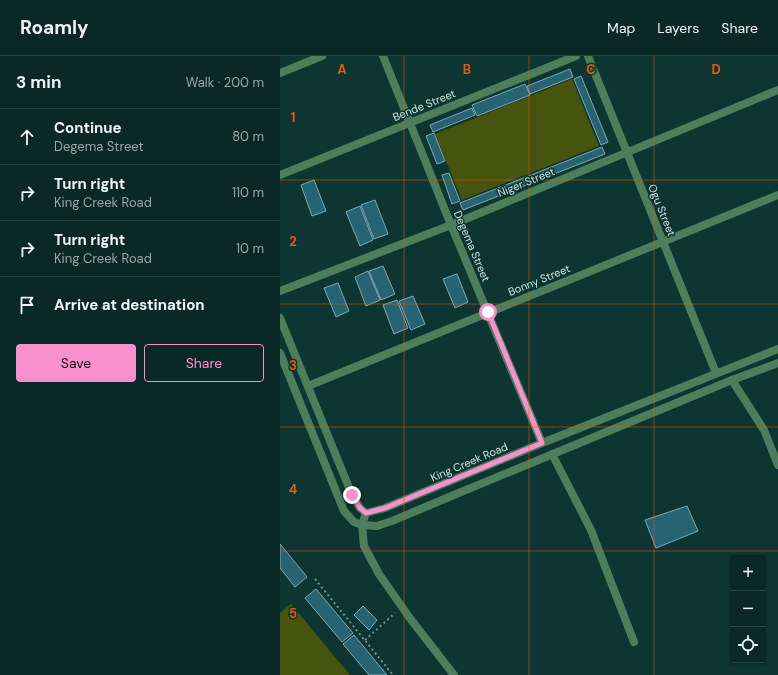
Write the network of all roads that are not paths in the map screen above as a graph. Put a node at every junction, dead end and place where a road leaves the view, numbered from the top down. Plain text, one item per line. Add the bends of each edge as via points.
1 (322, 56) edge
2 (383, 56) edge
3 (576, 56) edge
4 (588, 56) edge
5 (280, 73) edge
6 (778, 90) edge
7 (409, 123) junction
8 (627, 153) junction
9 (280, 175) edge
10 (778, 195) edge
11 (451, 225) junction
12 (663, 241) junction
13 (280, 291) edge
14 (488, 312) junction
15 (280, 318) edge
16 (778, 349) edge
17 (280, 353) edge
18 (778, 363) edge
19 (716, 373) junction
20 (732, 380) junction
21 (308, 386) junction
22 (542, 443) junction
23 (552, 454) junction
24 (778, 465) edge
25 (366, 513) junction
26 (362, 525) junction
27 (634, 642) dead end
28 (454, 675) edge

1 - 5 street
2 - 7 street, Degema Street
3 - 7 street, Bende Street
4 - 8 street, Ogu Street
6 - 8 street, Niger Street
7 - 9 street, Bende Street
7 - 11 street, Degema Street
8 - 11 street, Niger Street
8 - 12 street, Ogu Street
10 - 12 street, Bonny Street
11 - 13 street, Niger Street
11 - 14 street, Degema Street
12 - 14 street, Bonny Street
12 - 19 street, Ogu Street
14 - 21 street, Bonny Street
14 - 22 street, Degema Street
15 - 21 street
16 - 19 street, King Creek Road
17 - 26 street via 344,511 354,522
18 - 20 street
19 - 22 street, King Creek Road
20 - 23 street
20 - 24 street via 764,430
21 - 25 street via 352,495
22 - 25 street, King Creek Road via 385,508
23 - 26 street via 392,521 377,526
23 - 27 street via 591,530
25 - 26 street
26 - 28 street via 364,546 379,574

